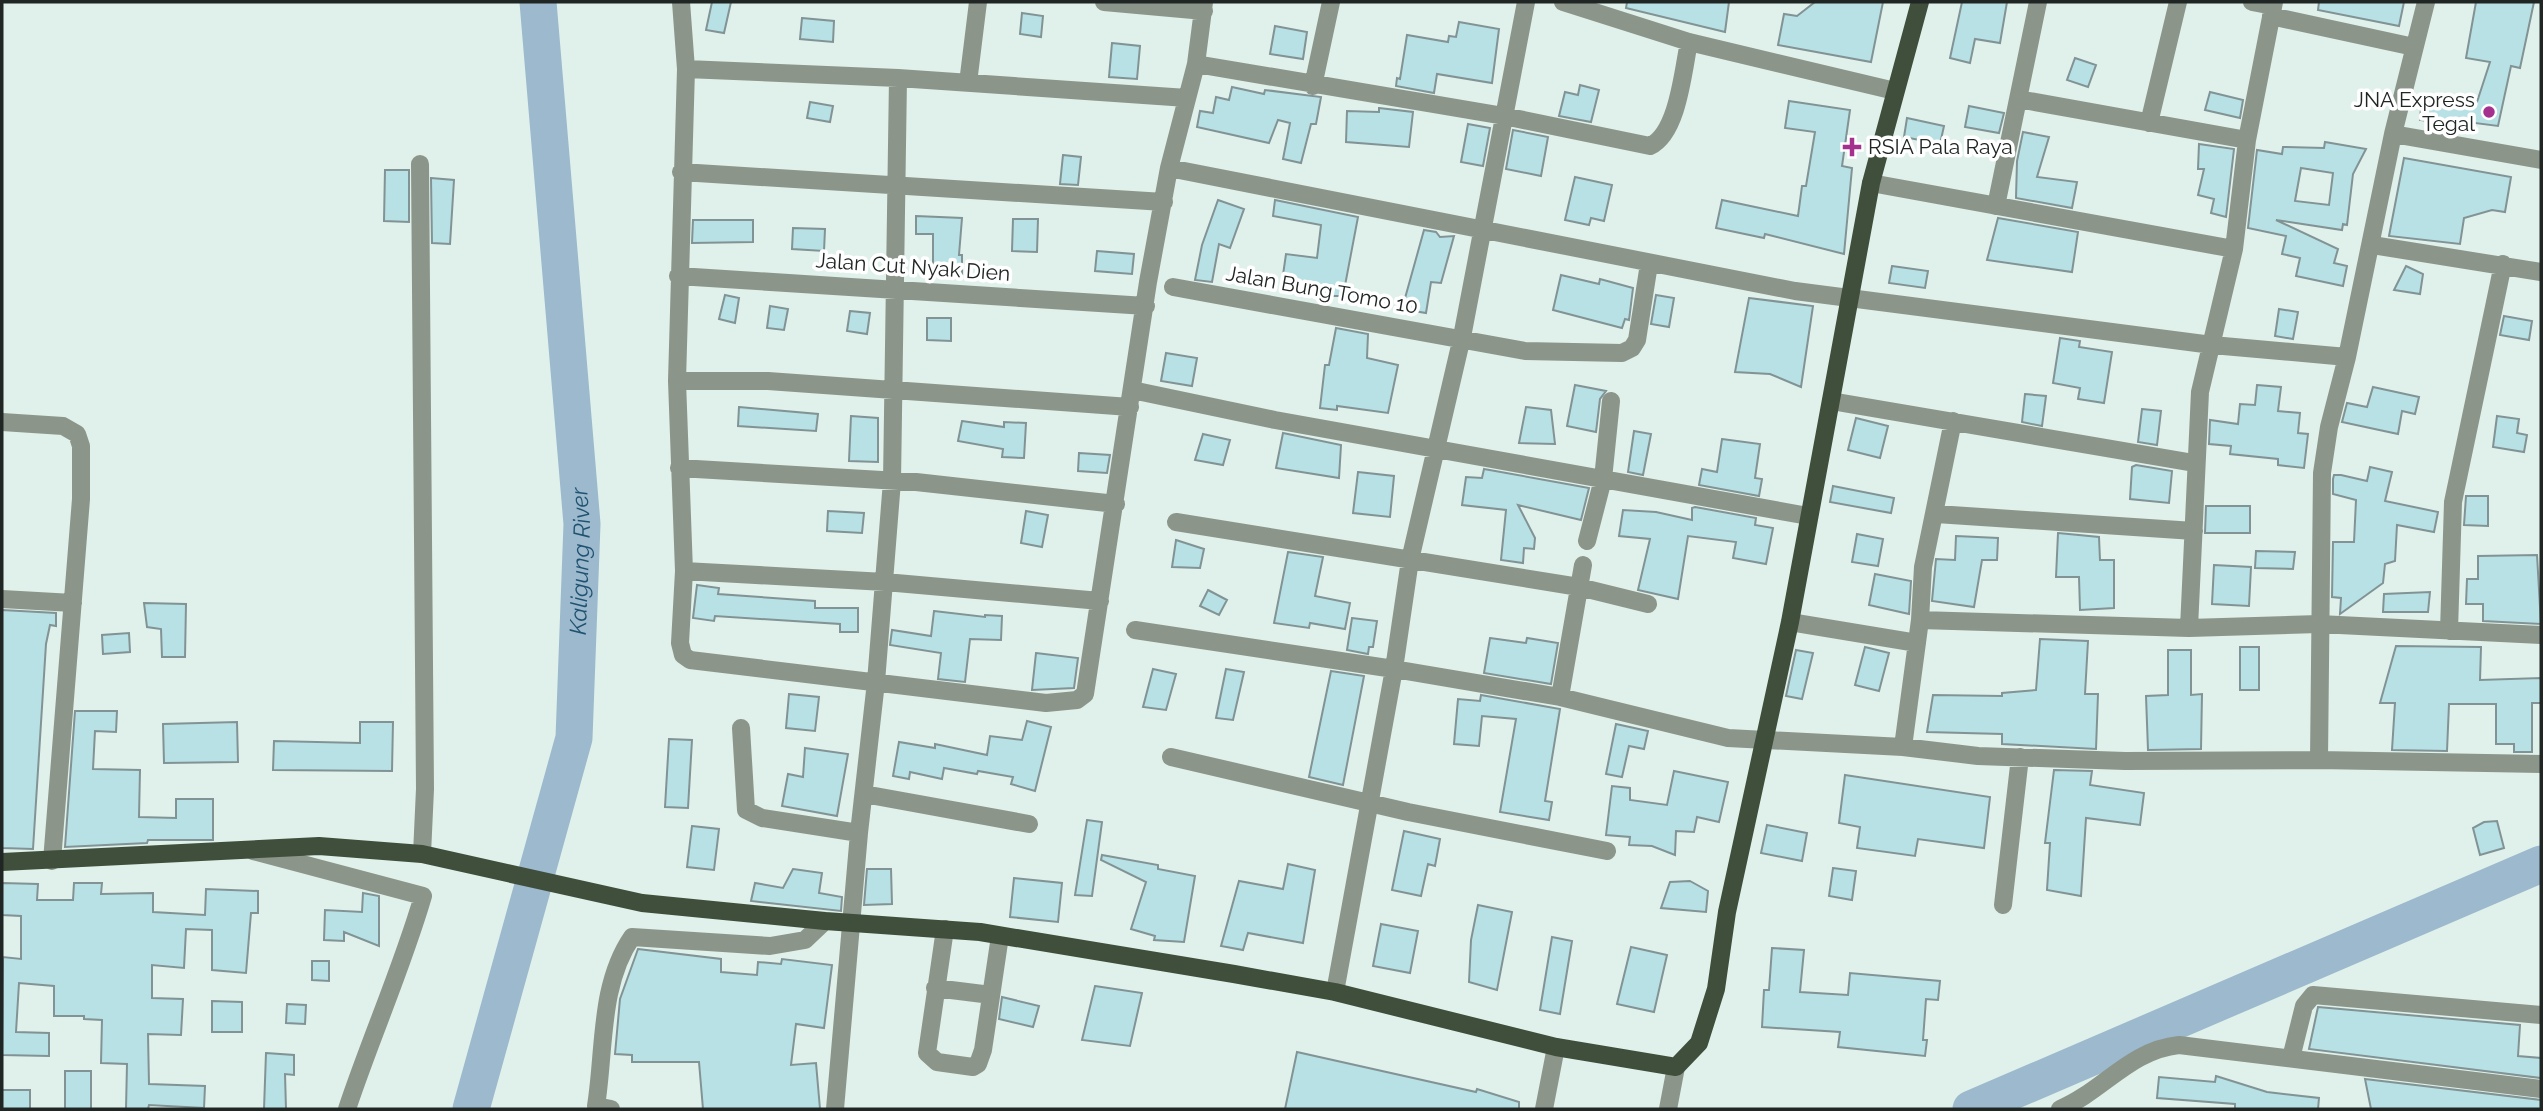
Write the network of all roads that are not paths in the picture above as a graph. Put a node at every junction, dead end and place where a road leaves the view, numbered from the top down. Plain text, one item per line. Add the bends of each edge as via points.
1 (681, 2) edge
2 (978, 2) edge
3 (1104, 2) edge
4 (1331, 2) edge
5 (1526, 2) edge
6 (1563, 2) edge
7 (1920, 2) edge
8 (2038, 2) edge
9 (2178, 2) edge
10 (2252, 2) edge
11 (2426, 2) edge
12 (1204, 6) edge
13 (2273, 8) edge
14 (1689, 42) junction
15 (2414, 47) junction
16 (1196, 64) junction
17 (686, 69) junction
18 (898, 78) junction
19 (968, 83) junction
20 (1313, 86) junction
21 (1895, 91) junction
22 (1187, 98) junction
23 (2018, 99) junction
24 (1504, 116) junction
25 (2149, 123) junction
26 (2393, 134) junction
27 (2247, 140) junction
28 (2541, 160) edge
29 (420, 164) dead end
30 (1169, 168) junction
31 (681, 172) junction
32 (1871, 183) junction
33 (896, 186) junction
34 (1164, 202) junction
35 (1996, 206) junction
36 (1484, 228) junction
37 (2372, 245) junction
38 (2234, 249) junction
39 (1649, 264) junction
40 (2503, 264) junction
41 (2541, 272) edge
42 (678, 276) junction
43 (1173, 287) dead end
44 (895, 288) junction
45 (1851, 298) junction
46 (1146, 306) junction
47 (1462, 337) junction
48 (2212, 345) junction
49 (2347, 357) junction
50 (677, 381) junction
51 (893, 390) junction
52 (1131, 399) junction
53 (1611, 401) dead end
54 (1831, 401) junction
55 (1953, 421) junction
56 (2, 422) edge
57 (1437, 448) junction
58 (2194, 463) junction
59 (679, 468) junction
60 (1603, 479) junction
61 (892, 481) junction
62 (1116, 504) junction
63 (1936, 514) junction
64 (1808, 516) junction
65 (1176, 522) dead end
66 (2194, 531) junction
67 (1587, 541) dead end
68 (1410, 560) junction
69 (1583, 565) dead end
70 (684, 571) junction
71 (885, 582) junction
72 (1579, 587) junction
73 (2, 599) edge
74 (1100, 601) junction
75 (72, 603) junction
76 (1648, 604) dead end
77 (1920, 620) junction
78 (1790, 622) junction
79 (2319, 624) junction
80 (2189, 628) junction
81 (1135, 630) dead end
82 (2449, 631) junction
83 (2541, 635) edge
84 (1917, 643) junction
85 (1394, 669) junction
86 (876, 682) junction
87 (1560, 698) junction
88 (741, 728) dead end
89 (1765, 739) junction
90 (1903, 747) junction
91 (1171, 757) dead end
92 (2020, 757) junction
93 (2319, 760) junction
94 (2541, 764) edge
95 (864, 794) junction
96 (1368, 803) junction
97 (1029, 824) dead end
98 (859, 832) junction
99 (249, 850) junction
100 (1607, 851) dead end
101 (422, 854) junction
102 (52, 861) junction
103 (2, 862) edge
104 (2003, 905) dead end
105 (825, 921) junction
106 (852, 922) junction
107 (945, 929) junction
108 (1000, 936) junction
109 (936, 988) junction
110 (1335, 992) junction
111 (991, 995) junction
112 (2541, 1015) edge
113 (1556, 1047) junction
114 (2291, 1058) junction
115 (1676, 1067) junction
116 (2541, 1089) edge
117 (2076, 1105) edge
118 (601, 1108) edge
119 (347, 1109) edge
120 (835, 1109) edge
121 (1544, 1109) edge
122 (1668, 1109) edge
123 (2060, 1109) edge

1 - 17 street
2 - 19 street
3 - 12 street
4 - 20 street
5 - 24 street
6 - 14 street
7 - 21 main road
8 - 23 street
9 - 25 street
10 - 13 street
11 - 15 street
12 - 16 street
13 - 15 street
13 - 27 street
14 - 21 street
14 - 24 street via 1671,124 1659,142 1650,146
15 - 26 street
16 - 20 street
16 - 22 street
17 - 18 street
17 - 31 street
18 - 19 street
18 - 33 street
19 - 22 street
20 - 24 street
21 - 32 main road
22 - 30 street
23 - 25 street
23 - 35 street
24 - 36 street
25 - 27 street
26 - 28 street
26 - 37 street
27 - 38 street
29 - 101 street
30 - 34 street
30 - 36 street
31 - 33 street
31 - 42 street
32 - 35 street
32 - 45 main road
33 - 34 street
33 - 44 street
34 - 46 street
35 - 38 street
36 - 39 street
36 - 47 street
37 - 40 street
37 - 49 street
38 - 48 street
39 - 45 street
39 - 47 street, Jalan Bung Tomo 10 via 1637,340 1627,351 1543,353
40 - 41 street
40 - 82 street via 2453,502
42 - 44 street, Jalan Cut Nyak Dien
42 - 50 street
43 - 47 street, Jalan Bung Tomo 10
44 - 46 street, Jalan Cut Nyak Dien
44 - 51 street
45 - 48 street
45 - 54 main road
46 - 52 street
47 - 57 street
48 - 49 street
48 - 58 street via 2200,393
49 - 79 street via 2322,473
50 - 51 street via 768,381
50 - 59 street
51 - 52 street
51 - 61 street
52 - 57 street
52 - 62 street
53 - 60 street
54 - 55 street
54 - 64 main road
55 - 58 street
55 - 63 street
56 - 75 street via 63,426 77,434 82,461
57 - 60 street
57 - 68 street
58 - 66 street
59 - 61 street
59 - 70 street
60 - 64 street
60 - 67 street
61 - 62 street
61 - 71 street
62 - 74 street
63 - 66 street
63 - 77 street via 1923,567
64 - 78 main road
65 - 68 street
66 - 80 street
68 - 72 street
68 - 85 street
69 - 72 street
70 - 71 street
70 - 86 street via 680,643 682,654 690,660
71 - 74 street
71 - 86 street
72 - 76 street
72 - 87 street
73 - 75 street
74 - 86 street via 1088,685 1077,700 1045,703
75 - 102 street
77 - 80 street
77 - 84 street
78 - 84 street
78 - 89 main road
79 - 80 street
79 - 82 street
79 - 93 street
81 - 85 street
82 - 83 street
84 - 90 street
85 - 87 street
85 - 96 street
86 - 95 street
87 - 89 street via 1728,738
88 - 98 street via 746,810 762,818
89 - 90 street
89 - 115 main road via 1734,874 1716,989 1699,1043
90 - 92 street
91 - 96 street
92 - 93 street
92 - 104 street
93 - 94 street
95 - 97 street
95 - 98 street
96 - 100 street
96 - 110 street
98 - 106 street
99 - 101 main road via 319,846
99 - 102 main road
99 - 119 street via 423,895
101 - 105 main road via 624,899
102 - 103 main road
105 - 106 main road
105 - 118 street via 805,940 770,946 632,937 620,954 609,987
106 - 107 main road
106 - 120 street
107 - 108 main road
107 - 109 street
108 - 110 main road
108 - 111 street
109 - 111 street
109 - 111 street via 927,1054 937,1062 972,1067 983,1050
110 - 113 main road
112 - 114 street via 2313,995 2304,1006
113 - 115 main road
113 - 121 street
114 - 116 street
114 - 117 street via 2179,1045 2159,1048 2105,1078
115 - 122 street
117 - 123 street

